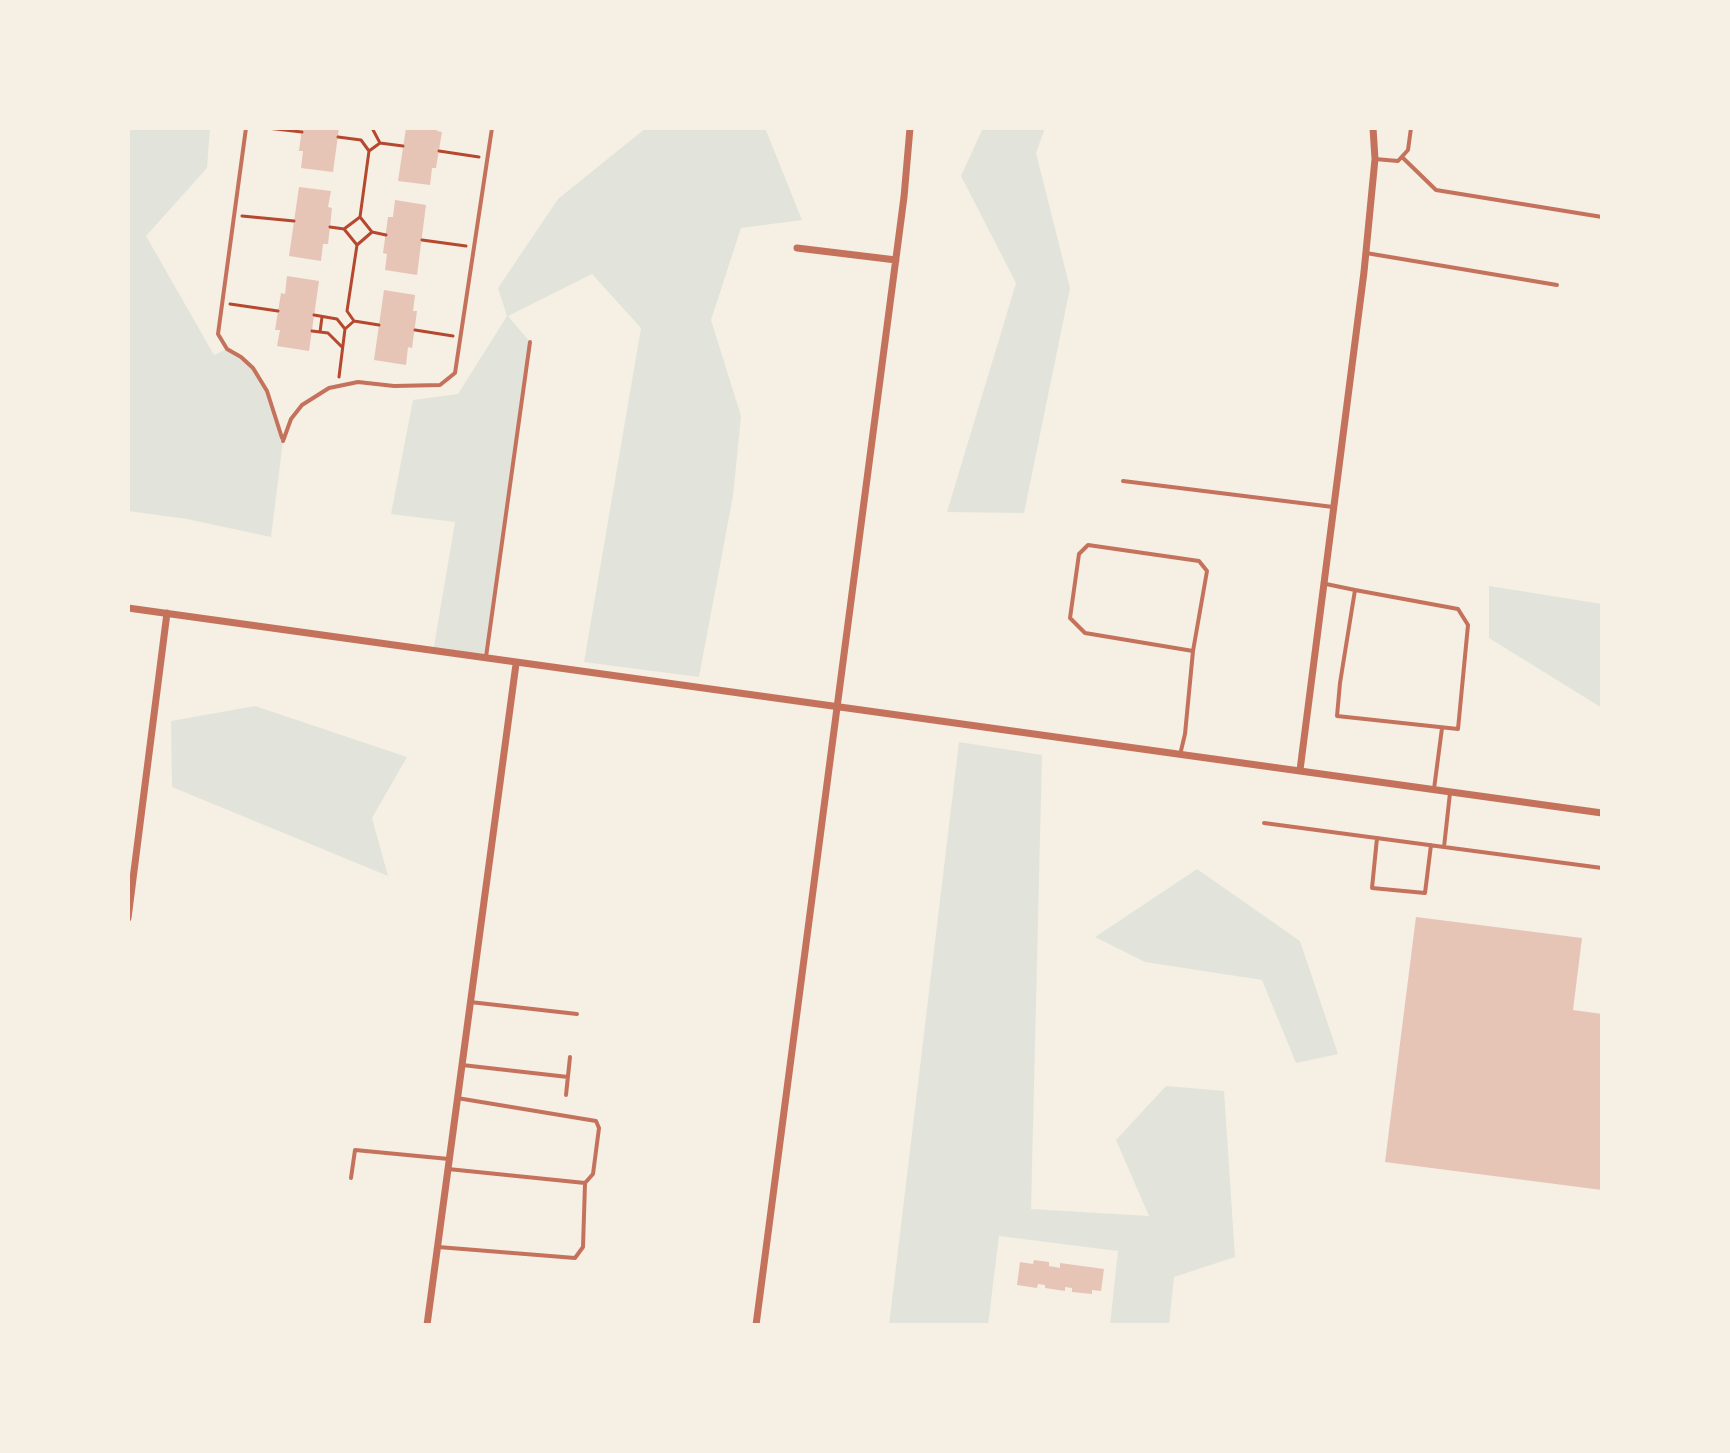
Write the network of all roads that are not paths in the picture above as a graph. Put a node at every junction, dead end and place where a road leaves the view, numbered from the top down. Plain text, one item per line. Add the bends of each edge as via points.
1 (246, 128) edge
2 (492, 128) edge
3 (910, 128) edge
4 (1373, 128) edge
5 (1411, 128) edge
6 (1402, 157) junction
7 (1375, 159) junction
8 (1602, 217) edge
9 (797, 248) dead end
10 (1366, 253) junction
11 (896, 260) junction
12 (1557, 285) dead end
13 (530, 342) dead end
14 (1123, 481) dead end
15 (1333, 507) junction
16 (1323, 584) junction
17 (1355, 590) junction
18 (128, 608) edge
19 (167, 613) junction
20 (1193, 651) junction
21 (486, 660) junction
22 (516, 664) junction
23 (838, 708) junction
24 (1442, 728) junction
25 (1180, 755) junction
26 (1300, 770) junction
27 (1434, 791) junction
28 (1450, 793) junction
29 (1602, 813) edge
30 (1264, 823) dead end
31 (1377, 838) junction
32 (1431, 845) junction
33 (1444, 847) junction
34 (1602, 868) edge
35 (128, 918) edge
36 (470, 1002) junction
37 (577, 1014) dead end
38 (570, 1057) dead end
39 (462, 1065) junction
40 (568, 1077) junction
41 (566, 1095) dead end
42 (457, 1098) junction
43 (449, 1159) junction
44 (448, 1169) junction
45 (351, 1178) dead end
46 (585, 1183) junction
47 (438, 1247) junction
48 (427, 1325) edge
49 (756, 1325) edge

1 - 2 lane via 218,334 227,349 253,368 267,391 283,441 302,405 329,388 358,382 440,385 455,373
3 - 11 street
4 - 7 street
5 - 6 lane
6 - 7 lane
6 - 8 lane via 1436,190
7 - 10 street
9 - 11 street
10 - 12 lane
10 - 15 street
11 - 23 street
13 - 21 lane
14 - 15 lane
15 - 16 street
16 - 17 lane
16 - 26 street
17 - 24 lane via 1337,716
17 - 24 lane via 1458,609 1468,625 1458,729
18 - 19 street
19 - 21 street
19 - 35 street
20 - 20 lane via 1085,633 1070,618 1079,554 1088,545 1199,561 1207,571
20 - 25 lane
21 - 22 street
22 - 23 street
22 - 36 street
23 - 25 street
23 - 49 street
24 - 27 lane
25 - 26 street
26 - 27 street
27 - 28 street
28 - 29 street
28 - 33 lane
30 - 31 lane
31 - 32 lane
31 - 32 lane via 1372,888 1425,893
32 - 33 lane
33 - 34 lane
36 - 37 lane
36 - 39 street
38 - 40 lane
39 - 40 lane
39 - 42 street
40 - 41 lane
42 - 43 street
42 - 46 lane via 596,1121 593,1174
43 - 44 street
43 - 45 lane via 355,1150
44 - 46 lane
44 - 47 street
46 - 47 lane via 583,1247 575,1258
47 - 48 street

